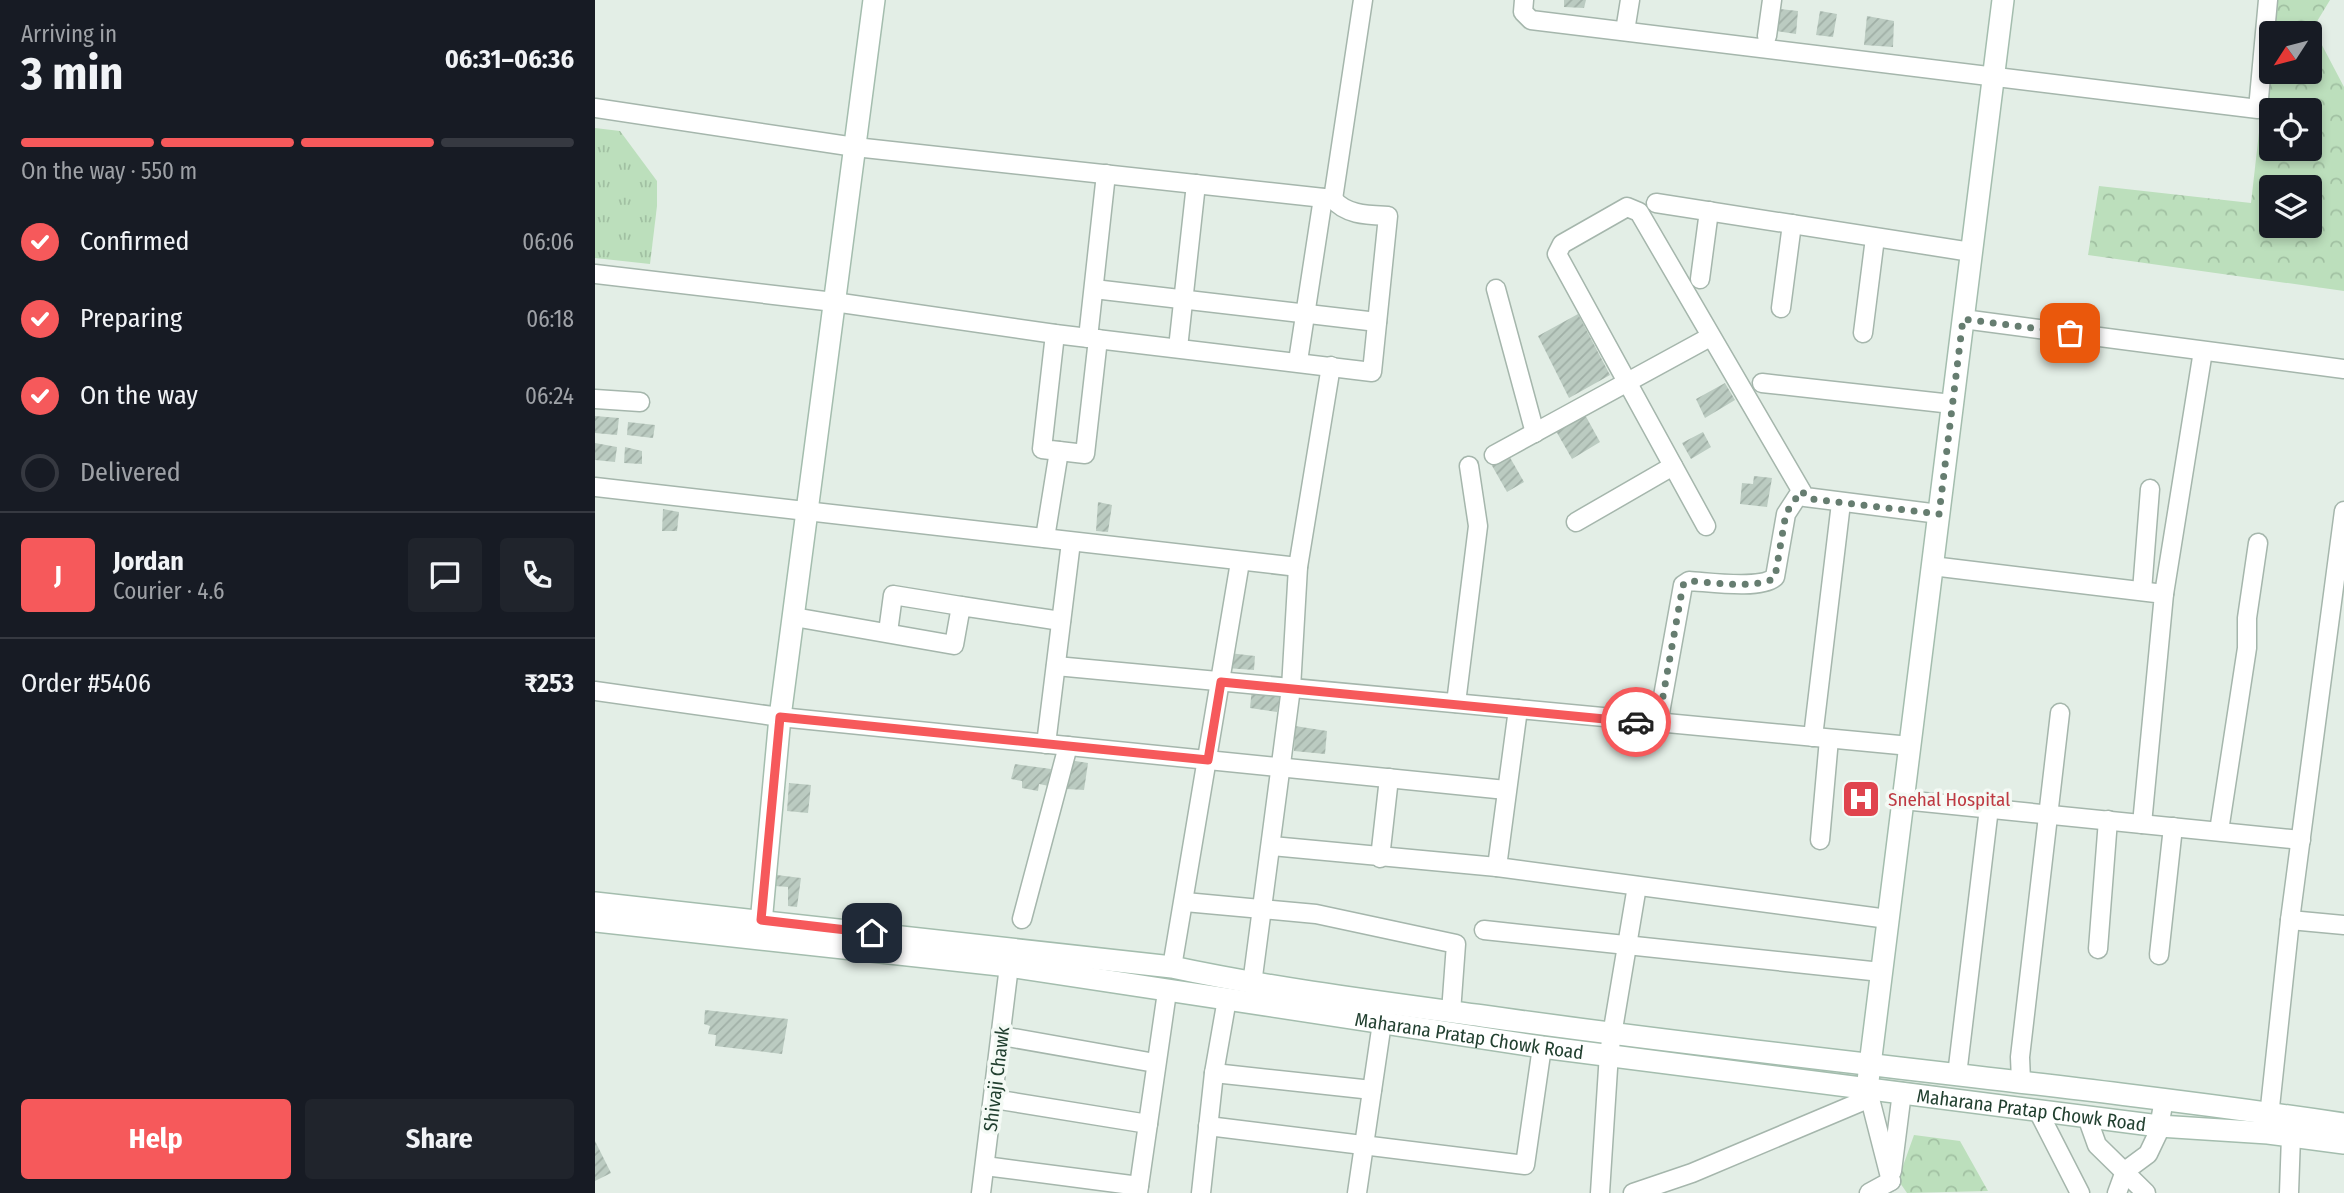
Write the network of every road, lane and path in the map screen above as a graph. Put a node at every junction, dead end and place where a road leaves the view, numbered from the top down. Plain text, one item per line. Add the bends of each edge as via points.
1 (874, 0) edge
2 (1363, 0) edge
3 (1524, 0) edge
4 (1630, 0) edge
5 (1772, 0) edge
6 (2003, 0) edge
7 (2268, 0) edge
8 (1625, 31) junction
9 (1767, 36) dead end
10 (1993, 76) junction
11 (595, 108) edge
12 (855, 147) junction
13 (1106, 174) junction
14 (1196, 184) junction
15 (1328, 198) junction
16 (1656, 203) dead end
17 (1709, 211) junction
18 (1792, 225) junction
19 (1875, 238) junction
20 (1971, 252) junction
21 (595, 274) edge
22 (1700, 279) dead end
23 (1094, 289) junction
24 (1496, 289) dead end
25 (1185, 299) junction
26 (834, 302) junction
27 (1781, 308) dead end
28 (1307, 314) junction
29 (1963, 319) junction
30 (1377, 322) junction
31 (1863, 333) dead end
32 (1055, 334) junction
33 (1710, 337) junction
34 (1093, 339) junction
35 (1178, 348) junction
36 (2203, 351) junction
37 (1298, 361) junction
38 (1331, 366) junction
39 (2344, 369) edge
40 (1627, 382) junction
41 (1762, 383) dead end
42 (595, 399) edge
43 (640, 402) dead end
44 (1952, 404) junction
45 (1535, 433) junction
46 (1059, 451) junction
47 (1494, 455) dead end
48 (1469, 466) dead end
49 (1673, 466) junction
50 (595, 487) edge
51 (2150, 489) dead end
52 (1801, 491) junction
53 (1842, 503) junction
54 (2344, 511) edge
55 (807, 512) junction
56 (1939, 514) junction
57 (1576, 522) dead end
58 (1706, 526) dead end
59 (1045, 538) junction
60 (1071, 542) junction
61 (2258, 543) dead end
62 (1240, 562) junction
63 (1932, 566) junction
64 (1298, 567) junction
65 (2142, 591) junction
66 (2164, 594) junction
67 (2338, 596) edge
68 (961, 606) junction
69 (794, 617) junction
70 (1061, 621) junction
71 (888, 632) junction
72 (1056, 666) junction
73 (1221, 682) junction
74 (1291, 688) junction
75 (595, 691) edge
76 (1456, 703) junction
77 (1518, 709) junction
78 (2060, 713) dead end
79 (780, 717) junction
80 (1658, 724) junction
81 (1821, 738) junction
82 (1046, 744) junction
83 (1068, 746) junction
84 (1910, 746) junction
85 (1208, 760) junction
86 (1280, 767) junction
87 (1389, 778) junction
88 (1506, 790) junction
89 (1903, 800) junction
90 (1989, 808) junction
91 (2049, 814) junction
92 (2108, 820) junction
93 (2141, 824) junction
94 (2173, 827) junction
95 (2219, 831) junction
96 (2301, 840) junction
97 (1820, 841) dead end
98 (1272, 846) junction
99 (1380, 858) junction
100 (1497, 867) junction
101 (1637, 886) junction
102 (595, 902) edge
103 (1185, 902) junction
104 (1263, 910) junction
105 (1022, 919) dead end
106 (1888, 919) junction
107 (2290, 920) junction
108 (595, 921) edge
109 (2344, 926) edge
110 (760, 930) junction
111 (1484, 930) dead end
112 (1628, 944) junction
113 (2098, 948) dead end
114 (2159, 955) dead end
115 (1009, 965) junction
116 (1172, 967) junction
117 (1881, 972) junction
118 (1252, 984) junction
119 (1167, 992) junction
120 (1227, 999) junction
121 (1451, 1012) junction
122 (1384, 1013) junction
123 (1002, 1036) junction
124 (1610, 1044) junction
125 (1542, 1047) junction
126 (1155, 1063) junction
127 (1214, 1073) junction
128 (1957, 1075) junction
129 (2021, 1081) junction
130 (1869, 1084) junction
131 (1372, 1090) junction
132 (1902, 1092) junction
133 (994, 1099) junction
134 (2164, 1099) junction
135 (2038, 1111) junction
136 (2087, 1117) junction
137 (2269, 1123) junction
138 (1148, 1124) junction
139 (2344, 1124) edge
140 (1208, 1126) junction
141 (2159, 1126) junction
142 (2291, 1136) junction
143 (2344, 1143) edge
144 (1364, 1145) junction
145 (985, 1166) junction
146 (2125, 1171) junction
147 (1891, 1181) junction
148 (1139, 1189) edge
149 (981, 1193) edge
150 (1201, 1193) edge
151 (1357, 1193) edge
152 (1600, 1193) edge
153 (1633, 1193) edge
154 (1869, 1193) edge
155 (2080, 1193) edge
156 (2117, 1193) edge
157 (2146, 1193) edge
158 (2289, 1193) edge

1 - 12 main road
2 - 15 street
3 - 8 street via 1523,12 1531,20
4 - 8 street
5 - 9 street
6 - 10 main road
7 - 10 street via 2258,110
8 - 10 street
10 - 20 main road
11 - 12 street
12 - 13 street
12 - 26 main road
13 - 14 street
13 - 23 street
14 - 15 street
14 - 25 street
15 - 28 street
15 - 30 street via 1340,208 1388,216
16 - 17 street
17 - 18 street
17 - 22 street
18 - 19 street
18 - 27 street
19 - 20 street
19 - 31 street
20 - 29 main road
21 - 26 street
23 - 25 street
23 - 34 street
24 - 45 street
25 - 28 street
25 - 35 street
26 - 32 street
26 - 55 main road
28 - 30 street
28 - 37 street
29 - 36 street
29 - 44 main road
30 - 38 street via 1372,372
32 - 34 street
32 - 46 street via 1042,449
33 - 40 street
33 - 40 street via 1639,212 1623,209 1562,244 1557,254
33 - 52 street
34 - 35 street
34 - 46 street via 1085,454
35 - 37 street
36 - 39 street
36 - 66 street
37 - 38 street
38 - 64 street
40 - 45 street
40 - 49 street
41 - 44 street
42 - 43 street
44 - 56 main road
45 - 47 street
46 - 59 street
48 - 76 street via 1478,526
49 - 57 street
49 - 58 street
50 - 55 street
51 - 65 street
52 - 53 street via 1811,499
52 - 80 street via 1786,513 1775,577 1770,581 1689,581 1683,585
53 - 56 street
53 - 81 street
54 - 67 street
55 - 59 street
55 - 69 main road
56 - 63 main road
59 - 60 street
60 - 62 street
60 - 70 street
61 - 95 street
62 - 64 street
62 - 73 street
63 - 65 street
63 - 84 main road
64 - 74 street
65 - 66 street
66 - 93 street
67 - 96 street
68 - 70 street
68 - 71 street via 893,595
68 - 71 street via 954,645
69 - 71 street
69 - 79 main road
70 - 72 street
72 - 73 street
72 - 82 street
73 - 74 street
73 - 85 street
74 - 76 street
74 - 86 street
75 - 79 street
76 - 77 street
77 - 80 street
77 - 88 street
78 - 91 street
79 - 82 street
79 - 110 main road
80 - 81 street
81 - 84 street
81 - 97 street
82 - 83 street
83 - 85 street
83 - 105 street
84 - 89 main road
85 - 86 street
85 - 103 street
86 - 87 street
86 - 98 street
87 - 88 street
87 - 99 street
88 - 100 street
89 - 90 street
89 - 106 main road
90 - 91 street
90 - 128 street
91 - 92 street
91 - 129 street
92 - 93 street
92 - 113 street
93 - 94 street
94 - 95 street
94 - 114 street
95 - 96 street
96 - 107 street
98 - 99 street
98 - 104 street
99 - 100 street
100 - 101 street
101 - 106 street
101 - 112 street
102 - 110 main road, Maharana Pratap Chowk Road
103 - 104 street
103 - 116 street
104 - 118 street
104 - 121 street via 1316,914 1456,944
106 - 117 main road
107 - 109 street
107 - 137 street
108 - 110 main road, Maharana Pratap Chowk Road
110 - 115 main road, Maharana Pratap Chowk Road
110 - 116 main road, Maharana Pratap Chowk Road
111 - 112 street
112 - 117 street
112 - 124 street
115 - 119 main road, Maharana Pratap Chowk Road
115 - 123 street, Shivaji Chawk
116 - 118 main road, Maharana Pratap Chowk Road
117 - 130 main road
118 - 122 main road, Maharana Pratap Chowk Road
119 - 120 main road, Maharana Pratap Chowk Road
119 - 126 street
120 - 122 main road, Maharana Pratap Chowk Road
120 - 127 street
121 - 122 main road, Maharana Pratap Chowk Road
121 - 124 main road, Maharana Pratap Chowk Road
122 - 125 main road, Maharana Pratap Chowk Road
122 - 131 street
123 - 126 street
123 - 133 street, Shivaji Chawk
124 - 125 main road, Maharana Pratap Chowk Road
124 - 130 main road, Maharana Pratap Chowk Road
124 - 152 street
125 - 144 street via 1525,1165
126 - 138 street
127 - 131 street
127 - 140 street
128 - 129 main road, Maharana Pratap Chowk Road
128 - 130 main road, Maharana Pratap Chowk Road
129 - 134 main road, Maharana Pratap Chowk Road
130 - 132 main road, Maharana Pratap Chowk Road
130 - 147 street
130 - 153 street via 1692,1173
131 - 144 street
132 - 135 main road, Maharana Pratap Chowk Road
132 - 147 street
133 - 138 street
133 - 145 street, Shivaji Chawk
134 - 137 main road, Maharana Pratap Chowk Road
134 - 141 street
135 - 136 main road, Maharana Pratap Chowk Road
135 - 155 street
136 - 141 main road, Maharana Pratap Chowk Road
136 - 146 street via 2097,1145
137 - 139 main road, Maharana Pratap Chowk Road
137 - 141 main road, Maharana Pratap Chowk Road
137 - 142 main road, Maharana Pratap Chowk Road
138 - 148 street
140 - 144 street
140 - 150 street
141 - 146 street via 2148,1154
142 - 143 main road, Maharana Pratap Chowk Road
142 - 158 street
144 - 151 street
145 - 148 street
145 - 149 street, Shivaji Chawk
146 - 156 street
146 - 157 street
147 - 154 street

